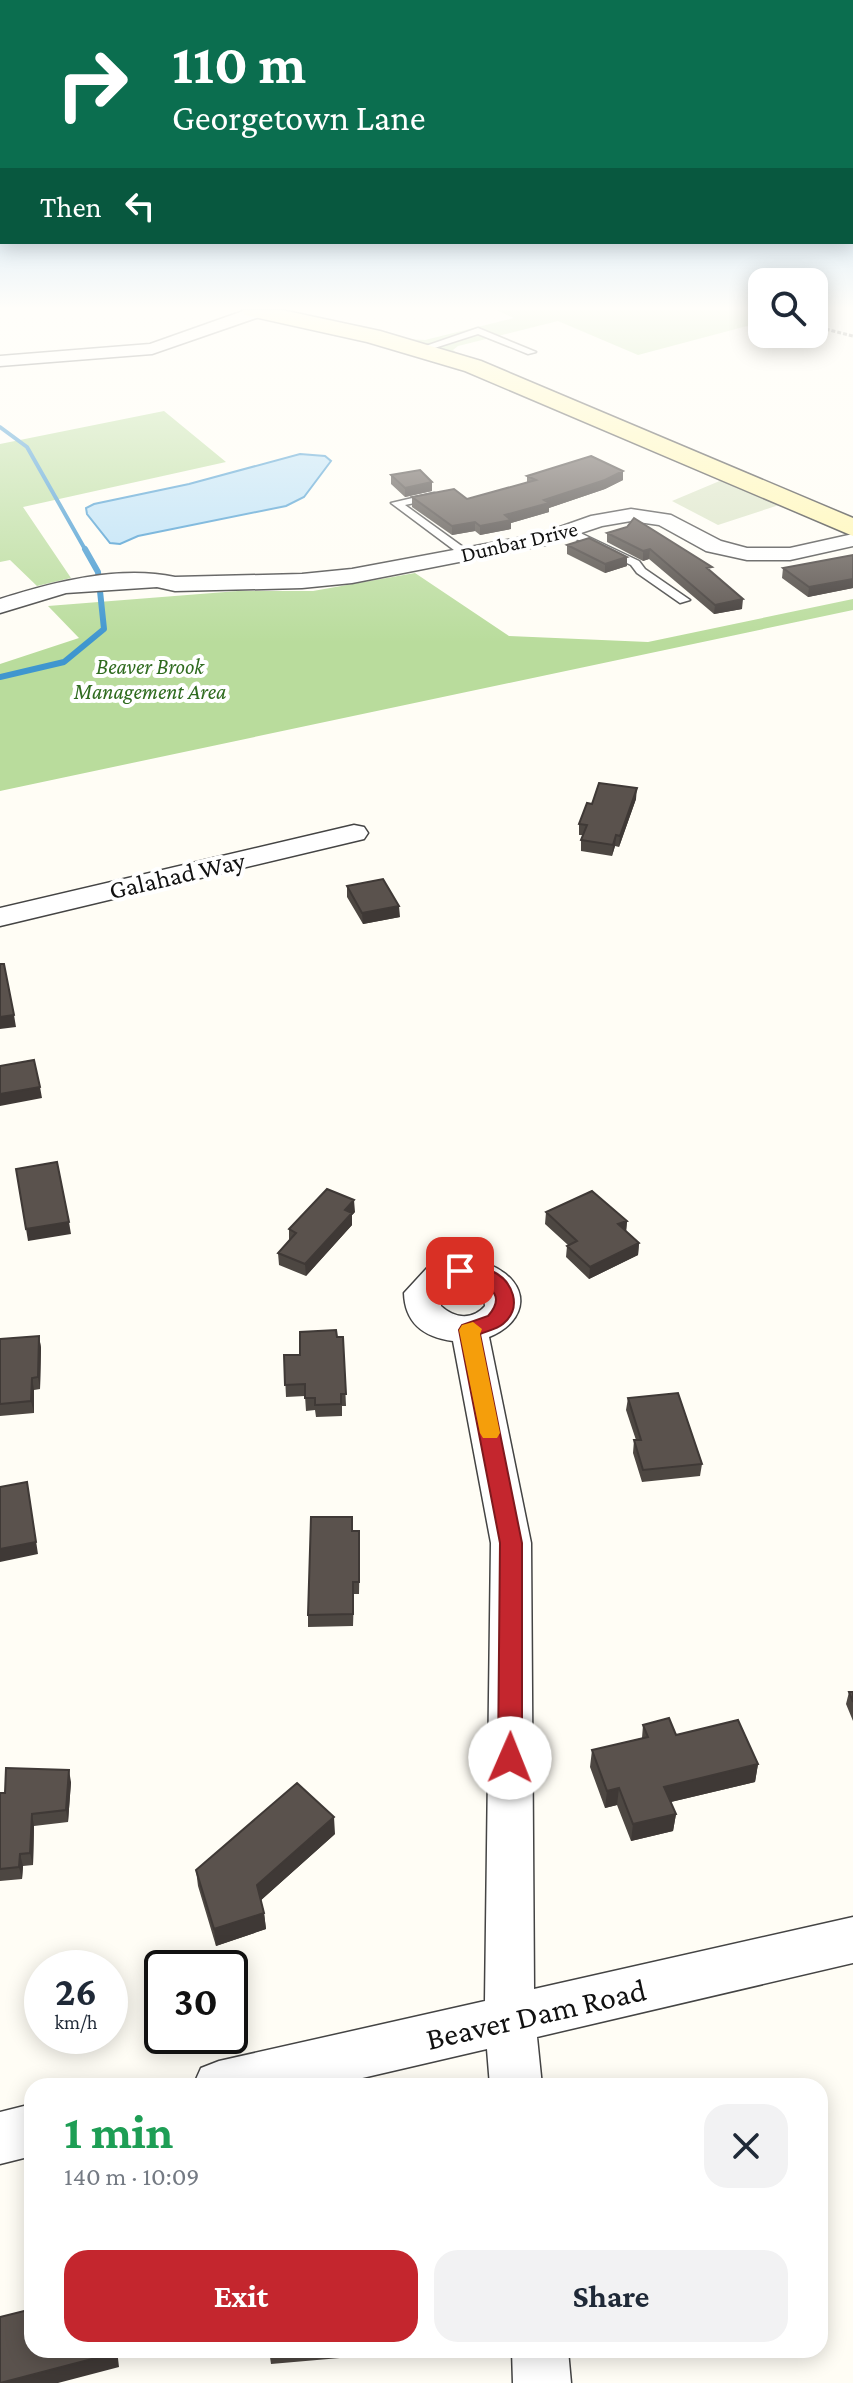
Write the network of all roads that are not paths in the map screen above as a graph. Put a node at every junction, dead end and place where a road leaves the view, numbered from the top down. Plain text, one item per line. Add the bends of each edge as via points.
1 (604, 421) edge
2 (440, 494) edge
3 (853, 528) edge
4 (570, 532) junction
5 (853, 540) edge
6 (466, 554) junction
7 (684, 600) dead end
8 (9, 604) edge
9 (354, 833) dead end
10 (0, 917) edge
11 (469, 1330) dead end
12 (853, 1940) edge
13 (510, 2020) junction
14 (254, 2078) edge
15 (515, 2078) edge
16 (24, 2132) edge
17 (0, 2138) edge
18 (540, 2358) edge
19 (542, 2383) edge

1 - 3 main road
2 - 6 lane via 396,503
4 - 5 street, Dunbar Drive via 598,520 631,515 664,519 714,546 747,554 790,554
4 - 6 street, Dunbar Drive
4 - 7 lane via 635,563
6 - 8 street, Dunbar Drive via 328,579 64,592
9 - 10 street, Galahad Way
11 - 13 street via 511,1543
12 - 13 street, Beaver Dam Road
13 - 14 street, Beaver Dam Road
13 - 15 street
16 - 17 street
18 - 19 street

